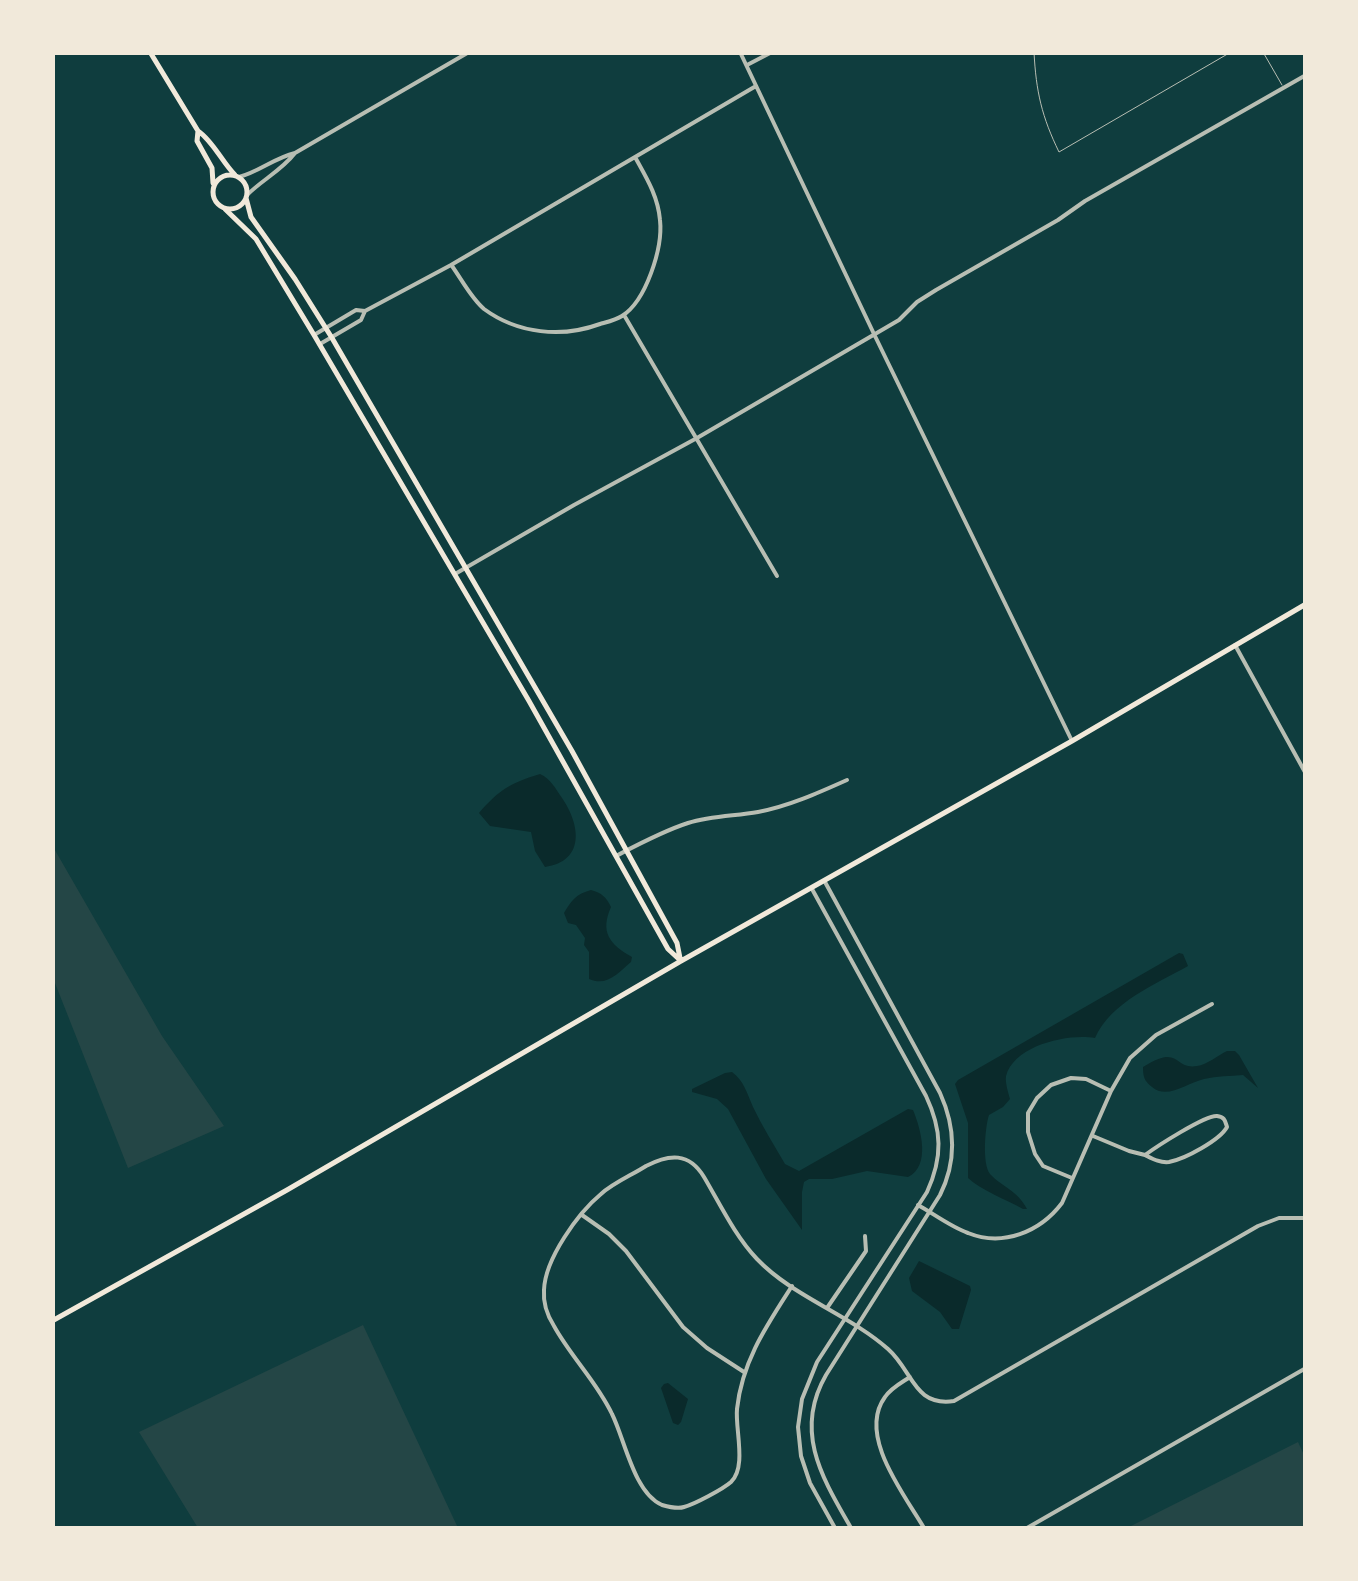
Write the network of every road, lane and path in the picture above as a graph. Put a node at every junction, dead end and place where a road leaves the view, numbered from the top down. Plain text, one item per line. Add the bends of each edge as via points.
1 (150, 52) edge
2 (469, 52) edge
3 (740, 52) edge
4 (772, 52) edge
5 (1034, 52) edge
6 (1232, 52) edge
7 (1262, 52) edge
8 (747, 65) junction
9 (1306, 76) edge
10 (756, 86) junction
11 (1284, 88) junction
12 (198, 131) junction
13 (295, 153) junction
14 (635, 157) junction
15 (237, 176) junction
16 (213, 186) junction
17 (246, 196) junction
18 (226, 208) junction
19 (451, 265) junction
20 (365, 311) junction
21 (624, 315) junction
22 (326, 328) junction
23 (874, 334) junction
24 (314, 335) junction
25 (332, 338) junction
26 (320, 344) junction
27 (697, 438) junction
28 (466, 567) junction
29 (455, 574) junction
30 (777, 576) dead end
31 (1306, 604) edge
32 (1235, 645) junction
33 (1072, 741) junction
34 (1306, 774) edge
35 (847, 780) dead end
36 (627, 850) junction
37 (615, 857) junction
38 (825, 882) junction
39 (812, 889) junction
40 (681, 961) junction
41 (883, 989) junction
42 (871, 996) junction
43 (1212, 1004) dead end
44 (1111, 1091) junction
45 (1093, 1136) junction
46 (1145, 1156) junction
47 (1072, 1178) junction
48 (918, 1205) junction
49 (930, 1212) junction
50 (582, 1214) junction
51 (1306, 1218) edge
52 (864, 1236) dead end
53 (792, 1286) junction
54 (828, 1308) junction
55 (844, 1320) junction
56 (52, 1322) edge
57 (856, 1327) junction
58 (1306, 1368) edge
59 (744, 1372) junction
60 (910, 1377) junction
61 (835, 1528) edge
62 (851, 1528) edge
63 (924, 1528) edge
64 (1027, 1528) edge

1 - 12 main road
2 - 13 street
3 - 8 street
4 - 8 street
5 - 6 lane via 1044,123 1059,152
7 - 11 lane
8 - 10 street
9 - 11 street
10 - 14 street
10 - 23 street
11 - 23 street via 936,290
12 - 15 main road
12 - 16 main road
13 - 15 street
13 - 17 street
14 - 19 street
14 - 21 street via 654,190 659,255
15 - 16 main road via 220,177
15 - 17 main road
16 - 18 main road via 213,198
17 - 18 main road via 236,208
17 - 22 main road via 251,216
18 - 24 main road via 256,240
19 - 20 street
19 - 21 street via 482,307 532,330 585,330
20 - 22 street
20 - 25 street via 362,320
21 - 27 street
22 - 24 street
22 - 25 main road
23 - 27 street
23 - 33 street
24 - 26 main road
25 - 26 street
25 - 28 main road
26 - 29 main road
27 - 28 street
27 - 30 street
28 - 29 street
28 - 36 main road
29 - 37 main road
31 - 32 main road
32 - 33 main road
32 - 34 street
33 - 38 main road
35 - 36 street via 788,805 688,823
36 - 37 street
36 - 40 main road
37 - 40 main road via 668,950
38 - 39 main road
38 - 41 street
39 - 40 main road
39 - 42 street
40 - 56 main road
41 - 42 street
41 - 49 street via 949,1114 951,1165
42 - 48 street via 936,1117 937,1170
43 - 44 street via 1156,1035 1130,1058
44 - 45 street
44 - 47 street via 1071,1078 1052,1085 1028,1113 1028,1132 1043,1166
45 - 46 street
45 - 47 street
46 - 46 street via 1212,1116 1226,1121 1222,1136 1177,1160
47 - 49 street via 1050,1218 1011,1238 968,1234
48 - 49 street
48 - 55 street
49 - 57 street
50 - 53 street via 602,1192 656,1161 685,1158 700,1170 756,1258
50 - 59 street via 626,1250 683,1327
50 - 59 street via 547,1271 545,1307 602,1394 650,1499 683,1508 731,1482 739,1470 737,1409
51 - 60 street via 1258,1226 954,1401 940,1403
52 - 54 street via 866,1251
53 - 54 street
53 - 59 street via 756,1340
54 - 55 street
55 - 57 street
55 - 61 street via 812,1371 799,1418 806,1474
57 - 60 street via 890,1350
57 - 62 street via 822,1382 812,1422 818,1467
58 - 64 street
60 - 63 street via 884,1397 876,1432

